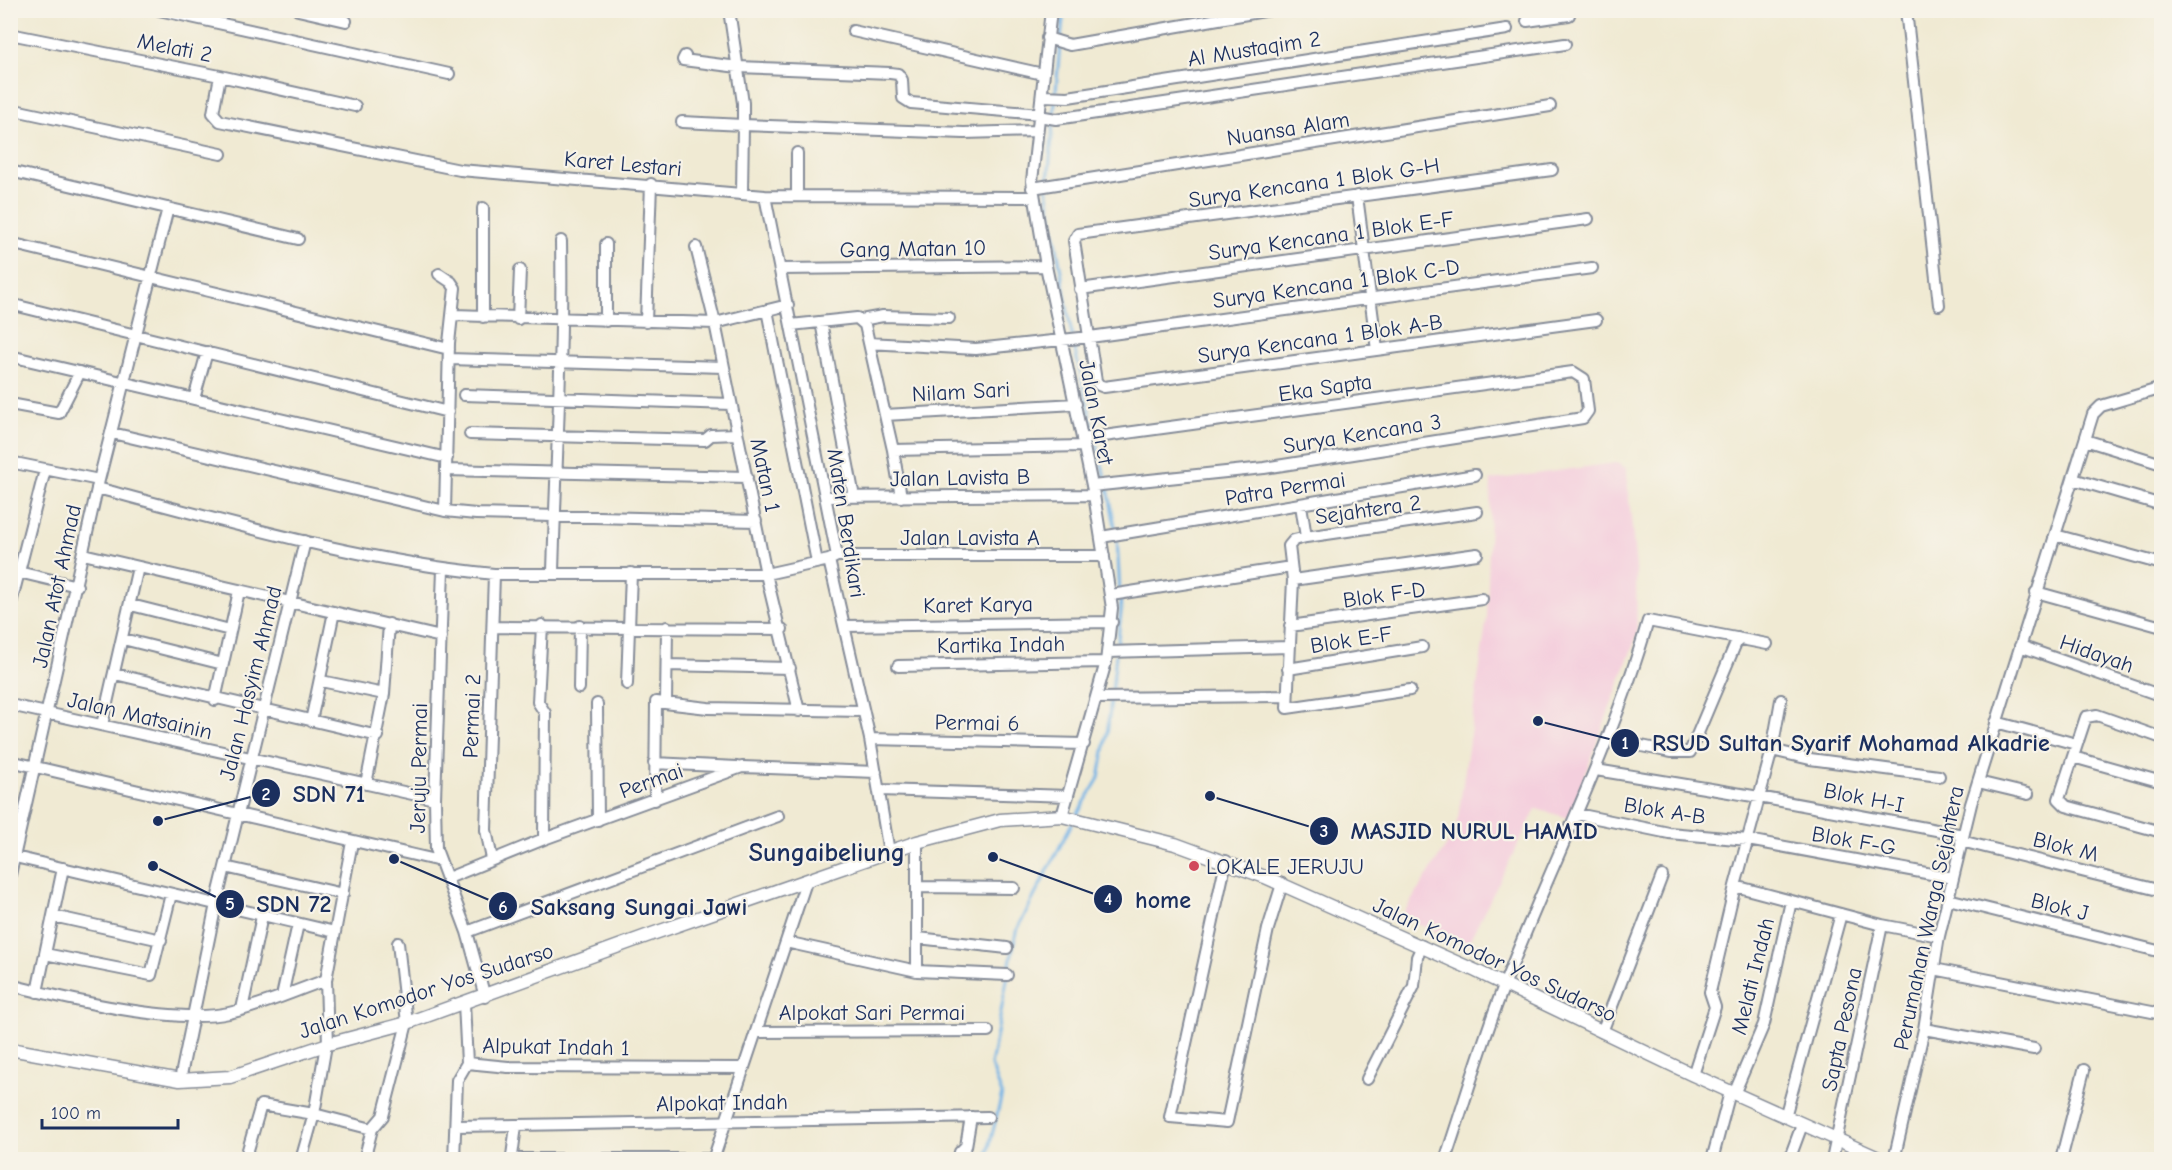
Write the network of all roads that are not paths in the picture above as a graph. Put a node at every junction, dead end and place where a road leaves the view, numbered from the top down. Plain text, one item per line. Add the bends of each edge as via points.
1 (159, 10) edge
2 (298, 10) edge
3 (726, 10) edge
4 (1051, 10) edge
5 (1270, 10) edge
6 (1568, 10) edge
7 (1906, 10) edge
8 (346, 21) dead end
9 (1527, 21) dead end
10 (1507, 29) dead end
11 (853, 31) dead end
12 (10, 34) edge
13 (1049, 38) junction
14 (1565, 44) dead end
15 (685, 56) dead end
16 (738, 67) junction
17 (449, 74) dead end
18 (1043, 74) junction
19 (220, 76) junction
20 (1045, 96) junction
21 (355, 106) dead end
22 (1550, 106) dead end
23 (10, 109) edge
24 (1041, 116) junction
25 (215, 117) joint
26 (682, 122) dead end
27 (743, 125) junction
28 (1037, 131) junction
29 (797, 153) dead end
30 (221, 154) dead end
31 (1552, 170) dead end
32 (10, 171) edge
33 (651, 184) junction
34 (1034, 191) junction
35 (742, 193) junction
36 (765, 196) junction
37 (797, 196) junction
38 (1356, 196) junction
39 (168, 208) junction
40 (483, 208) dead end
41 (1588, 219) dead end
42 (1081, 233) joint
43 (298, 239) dead end
44 (561, 241) dead end
45 (10, 243) edge
46 (606, 244) dead end
47 (696, 247) dead end
48 (1364, 250) junction
49 (1046, 266) junction
50 (1592, 268) dead end
51 (780, 269) junction
52 (520, 270) dead end
53 (440, 274) dead end
54 (151, 278) junction
55 (1080, 289) junction
56 (1370, 298) junction
57 (10, 304) edge
58 (788, 305) junction
59 (1938, 305) dead end
60 (767, 310) junction
61 (454, 315) junction
62 (483, 316) junction
63 (949, 318) dead end
64 (518, 319) junction
65 (564, 320) junction
66 (861, 320) junction
67 (1596, 320) dead end
68 (606, 321) junction
69 (646, 322) junction
70 (821, 322) junction
71 (715, 323) junction
72 (791, 325) junction
73 (136, 334) junction
74 (1088, 337) junction
75 (1065, 340) junction
76 (869, 343) junction
77 (1377, 350) junction
78 (207, 352) junction
79 (449, 354) junction
80 (10, 356) edge
81 (560, 364) junction
82 (723, 367) junction
83 (80, 372) junction
84 (1573, 372) joint
85 (125, 383) junction
86 (2162, 387) edge
87 (464, 395) dead end
88 (194, 399) junction
89 (558, 400) junction
90 (10, 404) edge
91 (731, 404) junction
92 (1076, 404) junction
93 (448, 412) junction
94 (885, 415) junction
95 (112, 432) junction
96 (470, 434) dead end
97 (737, 434) junction
98 (557, 437) junction
99 (2085, 440) junction
100 (1084, 441) junction
101 (893, 450) junction
102 (447, 458) junction
103 (10, 462) edge
104 (2162, 464) edge
105 (45, 470) junction
106 (446, 470) junction
107 (556, 472) junction
108 (1475, 476) dead end
109 (747, 477) junction
110 (2073, 479) junction
111 (98, 484) junction
112 (1095, 488) junction
113 (826, 497) junction
114 (854, 497) junction
115 (901, 497) junction
116 (1301, 505) junction
117 (2162, 505) edge
118 (446, 511) junction
119 (1477, 512) dead end
120 (555, 516) junction
121 (756, 521) junction
122 (2055, 535) junction
123 (1104, 536) junction
124 (1306, 537) junction
125 (304, 541) junction
126 (83, 554) junction
127 (1477, 554) dead end
128 (1104, 556) junction
129 (833, 558) junction
130 (817, 562) junction
131 (2162, 564) edge
132 (138, 567) junction
133 (1292, 567) junction
134 (443, 569) junction
135 (15, 571) edge
136 (553, 572) junction
137 (631, 573) junction
138 (494, 574) junction
139 (766, 574) junction
140 (1293, 580) junction
141 (77, 586) junction
142 (239, 591) junction
143 (2036, 592) junction
144 (1113, 595) junction
145 (1482, 600) dead end
146 (290, 602) junction
147 (130, 605) junction
148 (10, 607) edge
149 (334, 612) junction
150 (1112, 622) junction
151 (389, 624) junction
152 (542, 626) junction
153 (580, 626) junction
154 (846, 626) junction
155 (1290, 626) junction
156 (493, 627) junction
157 (629, 627) junction
158 (667, 627) junction
159 (2162, 627) edge
160 (782, 628) junction
161 (230, 630) junction
162 (441, 637) junction
163 (1738, 638) junction
164 (123, 639) junction
165 (1767, 644) dead end
166 (2020, 646) junction
167 (1289, 647) junction
168 (1422, 647) dead end
169 (1108, 655) junction
170 (223, 664) junction
171 (667, 665) junction
172 (898, 666) dead end
173 (790, 668) junction
174 (1288, 669) junction
175 (115, 674) junction
176 (321, 681) junction
177 (627, 684) dead end
178 (579, 688) dead end
179 (1410, 690) dead end
180 (384, 694) junction
181 (1286, 696) junction
182 (2162, 696) edge
183 (1100, 698) junction
184 (215, 700) junction
185 (1781, 700) dead end
186 (666, 703) junction
187 (597, 704) dead end
188 (10, 705) edge
189 (263, 711) junction
190 (799, 711) junction
191 (862, 711) junction
192 (48, 714) junction
193 (310, 721) junction
194 (1996, 723) junction
195 (102, 725) junction
196 (378, 736) junction
197 (2162, 738) edge
198 (870, 739) junction
199 (1607, 739) junction
200 (1084, 744) junction
201 (2076, 744) junction
202 (1772, 750) junction
203 (2073, 757) junction
204 (251, 760) junction
205 (10, 761) edge
206 (654, 763) junction
207 (36, 766) junction
208 (742, 767) junction
209 (1596, 770) junction
210 (876, 771) junction
211 (1939, 776) dead end
212 (1978, 782) junction
213 (2162, 782) edge
214 (366, 784) junction
215 (880, 790) junction
216 (2028, 794) dead end
217 (1068, 796) junction
218 (1759, 797) junction
219 (435, 799) junction
220 (655, 800) junction
221 (238, 814) junction
222 (1577, 814) junction
223 (778, 816) dead end
224 (1063, 817) junction
225 (598, 820) junction
226 (2162, 832) edge
227 (1962, 838) junction
228 (544, 839) junction
229 (1748, 840) junction
230 (352, 842) junction
231 (917, 842) junction
232 (890, 852) junction
233 (15, 857) junction
234 (492, 859) junction
235 (440, 861) junction
236 (1226, 861) junction
237 (225, 867) junction
238 (63, 868) junction
239 (10, 875) edge
240 (1662, 876) dead end
241 (448, 878) junction
242 (1953, 878) junction
243 (806, 882) junction
244 (1282, 884) junction
245 (1736, 886) junction
246 (919, 887) junction
247 (1014, 888) dead end
248 (2162, 891) edge
249 (171, 894) junction
250 (343, 894) junction
251 (1948, 899) junction
252 (1791, 901) junction
253 (216, 904) junction
254 (1841, 914) junction
255 (262, 915) junction
256 (53, 916) junction
257 (298, 924) junction
258 (1882, 926) junction
259 (335, 932) junction
260 (467, 932) junction
261 (1939, 936) junction
262 (918, 938) junction
263 (161, 940) junction
264 (786, 942) junction
265 (398, 943) dead end
266 (1422, 946) junction
267 (1008, 948) dead end
268 (2162, 952) edge
269 (45, 954) junction
270 (1934, 969) junction
271 (917, 971) junction
272 (1007, 975) dead end
273 (326, 980) junction
274 (1504, 984) junction
275 (10, 985) edge
276 (37, 992) junction
277 (282, 996) junction
278 (485, 996) junction
279 (464, 1003) junction
280 (242, 1009) junction
281 (2162, 1014) edge
282 (194, 1016) junction
283 (407, 1023) junction
284 (1924, 1029) junction
285 (988, 1031) dead end
286 (756, 1032) junction
287 (1602, 1032) junction
288 (327, 1044) junction
289 (10, 1049) edge
290 (2034, 1049) dead end
291 (467, 1063) junction
292 (744, 1068) junction
293 (2084, 1070) dead end
294 (1693, 1075) junction
295 (1367, 1079) dead end
296 (180, 1080) junction
297 (1732, 1093) junction
298 (314, 1114) junction
299 (971, 1117) junction
300 (988, 1117) dead end
301 (1785, 1117) junction
302 (726, 1121) junction
303 (1802, 1125) junction
304 (456, 1126) junction
305 (516, 1126) junction
306 (372, 1129) junction
307 (1836, 1140) junction
308 (713, 1159) edge
309 (244, 1160) edge
310 (301, 1160) edge
311 (364, 1160) edge
312 (454, 1160) edge
313 (958, 1160) edge
314 (1445, 1160) edge
315 (1712, 1160) edge
316 (1790, 1160) edge
317 (1832, 1160) edge
318 (1882, 1160) edge
319 (1894, 1160) edge
320 (2061, 1160) edge

1 - 17 street
2 - 8 street
3 - 16 street
4 - 13 street, Jalan Karet
5 - 13 street via 1070,45
6 - 9 street via 1569,15
7 - 59 street
10 - 20 street, Al Mustaqim 2 via 1068,97
11 - 18 street
12 - 19 street, Melati 2
13 - 18 street, Jalan Karet
14 - 24 street via 1056,119
15 - 16 street via 683,60
16 - 24 street via 898,74 903,98 911,104
16 - 27 street
18 - 20 street, Jalan Karet
19 - 21 street
19 - 25 street, Melati 2
20 - 24 street, Jalan Karet
22 - 34 street, Nuansa Alam via 1058,184
23 - 30 street
24 - 28 street, Jalan Karet
25 - 33 street, Karet Lestari via 444,168
26 - 27 street
27 - 28 street via 964,133
27 - 35 street
28 - 34 street, Jalan Karet
29 - 37 street
31 - 38 street, Surya Kencana 1 Blok G-H
32 - 39 street
33 - 35 street, Karet Lestari
33 - 69 street
34 - 37 street, Karet Lestari
34 - 49 street, Jalan Karet
35 - 36 street, Karet Lestari
36 - 37 street, Karet Lestari
36 - 51 street, Maten Berdikari
38 - 42 street, Surya Kencana 1 Blok G-H
38 - 48 street
39 - 43 street
39 - 54 street, Jalan Atot Ahmad
40 - 62 street
41 - 48 street, Surya Kencana 1 Blok E-F
42 - 55 street, Surya Kencana 1 Blok A-B via 1074,242
44 - 65 street
45 - 54 street
46 - 68 street
47 - 71 street, Matan 1
48 - 55 street, Surya Kencana 1 Blok E-F
48 - 56 street
49 - 51 street, Gang Matan 10
49 - 75 street, Jalan Karet
50 - 56 street, Surya Kencana 1 Blok C-D
51 - 58 street, Maten Berdikari
52 - 64 street
53 - 61 street via 455,288
54 - 73 street, Jalan Atot Ahmad
54 - 79 street
55 - 74 street, Surya Kencana 1 Blok A-B
56 - 74 street, Surya Kencana 1 Blok C-D
56 - 77 street
57 - 73 street
58 - 60 street
58 - 72 street, Maten Berdikari
60 - 71 street
60 - 130 street
61 - 62 street
61 - 79 street
62 - 64 street
63 - 66 street via 883,316
64 - 65 street
65 - 68 street
65 - 81 street
66 - 70 street
66 - 76 street
67 - 77 street, Surya Kencana 1 Blok A-B
68 - 69 street
69 - 71 street
70 - 72 street
70 - 114 street
71 - 82 street, Matan 1
72 - 113 street, Maten Berdikari
73 - 78 street
73 - 85 street, Jalan Atot Ahmad
74 - 75 street, Surya Kencana 1 Blok C-D
74 - 77 street, Surya Kencana 1 Blok A-B via 1096,381 1104,387
75 - 76 street, Surya Kencana 1 Blok C-D via 976,349
75 - 92 street, Jalan Karet
76 - 94 street
78 - 88 street
78 - 93 street
79 - 81 street
79 - 93 street
80 - 83 street
81 - 82 street
81 - 89 street
82 - 91 street, Matan 1
83 - 85 street
83 - 90 street via 59,413
84 - 100 street, Eka Sapta
84 - 112 street, Surya Kencana 3 via 1584,379 1588,411 1583,418 1264,468
85 - 88 street
85 - 95 street, Jalan Atot Ahmad
86 - 99 street, Perumahan Warga Sejahtera via 2101,406 2093,414
87 - 89 street
88 - 102 street
89 - 91 street
89 - 98 street
91 - 97 street, Matan 1
92 - 94 street, Nilam Sari
92 - 100 street, Jalan Karet
93 - 102 street
94 - 101 street, Nilam Sari
95 - 111 street, Jalan Atot Ahmad
95 - 118 street
96 - 98 street
97 - 98 street via 711,435 705,440
97 - 109 street, Matan 1
98 - 107 street
99 - 104 street
99 - 110 street, Perumahan Warga Sejahtera
100 - 101 street, Eka Sapta
100 - 112 street, Jalan Karet
101 - 115 street, Nilam Sari
102 - 106 street
103 - 105 street, Jalan Lavista A
105 - 111 street, Jalan Lavista A
105 - 135 street
106 - 107 street
106 - 118 street
107 - 109 street
107 - 120 street
108 - 116 street, Patra Permai
109 - 121 street, Matan 1
110 - 117 street
110 - 122 street, Perumahan Warga Sejahtera
111 - 125 street, Jalan Lavista A
111 - 126 street, Jalan Atot Ahmad
112 - 115 street, Jalan Lavista B
112 - 123 street, Jalan Karet
113 - 114 street, Jalan Lavista B
113 - 129 street, Maten Berdikari
114 - 115 street, Jalan Lavista B
116 - 123 street, Patra Permai
116 - 124 street
118 - 120 street
119 - 124 street, Sejahtera 2
120 - 121 street
120 - 136 street
121 - 139 street, Matan 1
122 - 131 street
122 - 143 street, Perumahan Warga Sejahtera
123 - 128 street, Jalan Karet
124 - 133 street, Sejahtera 2 via 1290,542
125 - 134 street, Jalan Lavista A
125 - 146 street, Jalan Hasyim Ahmad
126 - 132 street
126 - 141 street, Jalan Atot Ahmad
127 - 140 street
128 - 129 street, Jalan Lavista A
128 - 144 street, Jalan Karet
129 - 130 street, Jalan Lavista A
129 - 154 street, Maten Berdikari
130 - 139 street, Jalan Lavista A
132 - 142 street
132 - 147 street
133 - 140 street, Sejahtera 2
133 - 144 street
134 - 138 street, Jalan Lavista A
134 - 162 street, Jeruju Permai
135 - 141 street
135 - 148 street
136 - 137 street, Jalan Lavista A
136 - 138 street, Jalan Lavista A
137 - 139 street, Jalan Lavista A
137 - 157 street
138 - 156 street, Permai 2
139 - 160 street, Matan 1
140 - 155 street, Sejahtera 2
141 - 192 street, Jalan Atot Ahmad
142 - 146 street
142 - 161 street
143 - 159 street
143 - 166 street, Perumahan Warga Sejahtera
144 - 150 street, Jalan Karet
145 - 155 street, Blok F-D
146 - 149 street
146 - 189 street, Jalan Hasyim Ahmad
147 - 161 street
147 - 164 street
149 - 151 street
149 - 176 street
150 - 154 street, Karet Karya
150 - 169 street, Jalan Karet
151 - 162 street
151 - 180 street
152 - 153 street
152 - 156 street
152 - 228 street via 538,702 545,713
153 - 157 street
153 - 178 street
154 - 191 street, Maten Berdikari
155 - 167 street, Sejahtera 2
156 - 234 street, Permai 2 via 486,830
157 - 158 street
157 - 177 street
158 - 160 street
158 - 171 street
160 - 173 street, Matan 1
161 - 170 street
162 - 219 street, Jeruju Permai
163 - 165 street
163 - 199 street via 1690,752
163 - 199 street via 1648,621
164 - 170 street
164 - 175 street
166 - 182 street, Hidayah
166 - 194 street, Perumahan Warga Sejahtera
167 - 169 street, Kartika Indah via 1128,651
167 - 174 street, Sejahtera 2
168 - 174 street, Blok E-F
169 - 172 street, Kartika Indah
169 - 183 street, Jalan Karet
170 - 184 street
171 - 173 street
171 - 186 street
173 - 190 street, Matan 1
174 - 181 street, Sejahtera 2
175 - 184 street
175 - 195 street
176 - 180 street
176 - 193 street
179 - 181 street via 1289,709
180 - 196 street
181 - 183 street
183 - 200 street, Jalan Karet
184 - 189 street
185 - 202 street
186 - 190 street
186 - 206 street via 656,702
187 - 225 street
188 - 192 street, Jalan Matsainin
189 - 193 street
189 - 204 street, Jalan Hasyim Ahmad
190 - 191 street
191 - 198 street, Maten Berdikari
192 - 195 street, Jalan Matsainin
192 - 207 street, Jalan Atot Ahmad
193 - 196 street
194 - 201 street
194 - 212 street, Perumahan Warga Sejahtera
195 - 204 street, Jalan Matsainin
196 - 214 street
197 - 201 street via 2091,715 2083,722
198 - 200 street, Permai 6
198 - 210 street, Maten Berdikari
199 - 209 street
200 - 217 street, Jalan Karet
201 - 203 street
202 - 211 street via 1810,759
202 - 218 street
203 - 213 street
203 - 226 street via 2059,793 2061,803
204 - 214 street, Jalan Matsainin
204 - 221 street, Jalan Hasyim Ahmad
205 - 207 street
206 - 208 street
206 - 220 street
207 - 221 street
207 - 233 street, Jalan Atot Ahmad
208 - 210 street, Permai
208 - 220 street, Permai
209 - 218 street, Blok H-I
209 - 222 street
210 - 215 street, Maten Berdikari
212 - 216 street
212 - 227 street, Perumahan Warga Sejahtera
214 - 219 street, Jalan Matsainin
215 - 217 street
215 - 232 street, Maten Berdikari
217 - 224 street, Jalan Karet
218 - 227 street, Blok H-I
218 - 229 street
219 - 235 street, Jeruju Permai via 436,849
220 - 225 street, Permai
221 - 230 street
221 - 237 street, Jalan Hasyim Ahmad
222 - 229 street, Blok A-B via 1669,833
222 - 274 street
223 - 260 street
224 - 231 street, Jalan Komodor Yos Sudarso via 1000,820
224 - 236 street, Jalan Komodor Yos Sudarso via 1175,844
225 - 228 street, Permai
227 - 242 street, Perumahan Warga Sejahtera
227 - 248 street, Blok M
228 - 234 street, Permai
229 - 242 street, Blok F-G
229 - 245 street
230 - 235 street
230 - 250 street
231 - 232 street, Jalan Komodor Yos Sudarso
231 - 246 street
232 - 243 street, Jalan Komodor Yos Sudarso
233 - 238 street
233 - 239 street, Jalan Atot Ahmad
234 - 241 street, Permai
235 - 241 street, Jeruju Permai
236 - 244 street, Jalan Komodor Yos Sudarso
236 - 244 street via 1170,1117 1227,1122 1268,928
237 - 250 street
237 - 253 street, Jalan Hasyim Ahmad
238 - 249 street
238 - 256 street
240 - 287 street
241 - 260 street, Jeruju Permai
242 - 251 street, Perumahan Warga Sejahtera
243 - 264 street
243 - 278 street, Jalan Komodor Yos Sudarso
244 - 266 street, Jalan Komodor Yos Sudarso
245 - 252 street
245 - 294 street via 1710,992 1715,1007
246 - 247 street
246 - 262 street
249 - 253 street
249 - 263 street
250 - 259 street
251 - 261 street, Perumahan Warga Sejahtera
251 - 268 street, Blok J
252 - 254 street
252 - 297 street, Melati Indah via 1764,1024
253 - 255 street
253 - 282 street, Jalan Hasyim Ahmad
254 - 258 street
254 - 301 street
255 - 257 street
255 - 280 street
256 - 263 street
256 - 269 street
257 - 259 street
257 - 277 street
258 - 261 street
258 - 307 street, Sapta Pesona
259 - 273 street
260 - 278 street, Jeruju Permai
261 - 270 street, Perumahan Warga Sejahtera
262 - 267 street
262 - 271 street
263 - 269 street via 152,973 148,975
264 - 271 street
264 - 286 street
265 - 283 street
266 - 274 street, Jalan Komodor Yos Sudarso
266 - 295 street via 1414,986
269 - 276 street
270 - 281 street
270 - 284 street, Perumahan Warga Sejahtera
271 - 272 street
273 - 277 street
273 - 288 street
274 - 287 street, Jalan Komodor Yos Sudarso
274 - 314 street
275 - 276 street
276 - 282 street
277 - 280 street
278 - 279 street, Jalan Komodor Yos Sudarso
279 - 283 street, Jalan Komodor Yos Sudarso
279 - 291 street
280 - 282 street
282 - 296 street, Jalan Hasyim Ahmad
283 - 288 street, Jalan Komodor Yos Sudarso
283 - 306 street via 383,1116
284 - 290 street
284 - 319 street, Perumahan Warga Sejahtera
285 - 286 street, Alpokat Sari Permai
286 - 292 street
287 - 294 street, Jalan Komodor Yos Sudarso
288 - 296 street, Jalan Komodor Yos Sudarso via 230,1077
288 - 298 street
289 - 296 street, Jalan Komodor Yos Sudarso
291 - 292 street, Alpukat Indah 1 via 508,1067
291 - 304 street, Alpukat Indah 1 via 457,1080
292 - 302 street
293 - 320 street
294 - 297 street, Jalan Komodor Yos Sudarso
297 - 301 street, Jalan Komodor Yos Sudarso
297 - 315 street, Melati Indah
298 - 306 street
298 - 309 street via 261,1105
298 - 310 street
299 - 300 street, Alpokat Indah
299 - 302 street, Alpokat Indah
299 - 313 street via 966,1144
301 - 303 street, Jalan Komodor Yos Sudarso
302 - 305 street, Alpokat Indah
302 - 308 street
303 - 307 street, Jalan Komodor Yos Sudarso
303 - 316 street
304 - 305 street, Alpokat Indah
304 - 312 street, Alpukat Indah 1
305 - 308 street via 512,1156 515,1159
306 - 311 street
307 - 317 street, Sapta Pesona
307 - 318 street, Jalan Komodor Yos Sudarso

